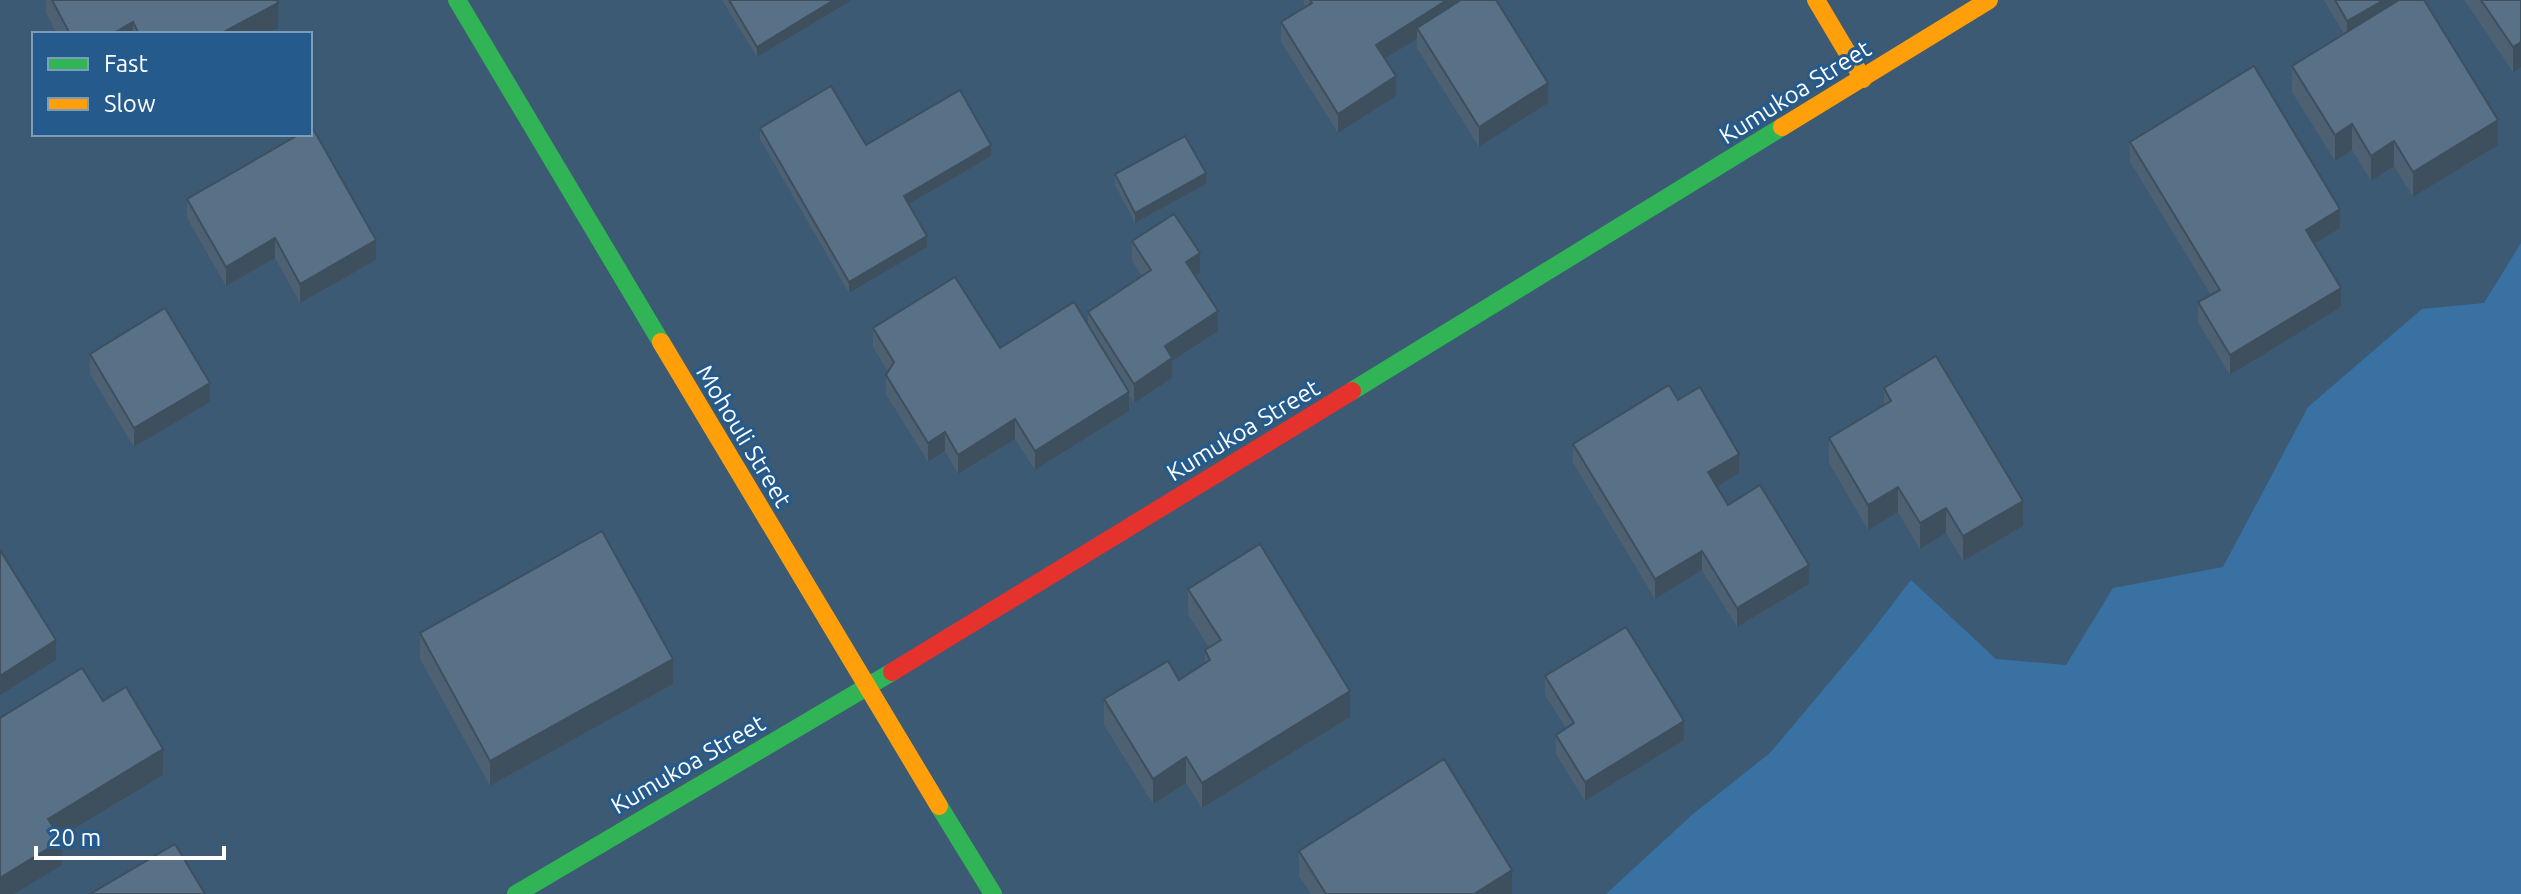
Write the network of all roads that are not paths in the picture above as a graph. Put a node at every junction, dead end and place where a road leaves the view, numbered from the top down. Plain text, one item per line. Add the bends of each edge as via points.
1 (457, 0) edge
2 (1816, 0) edge
3 (1989, 0) edge
4 (1863, 79) junction
5 (867, 688) junction
6 (516, 894) edge
7 (993, 894) edge

1 - 5 street, Mohouli Street
2 - 4 street
3 - 4 street, Kumukoa Street
4 - 5 street, Kumukoa Street
5 - 6 street, Kumukoa Street
5 - 7 street, Mohouli Street

